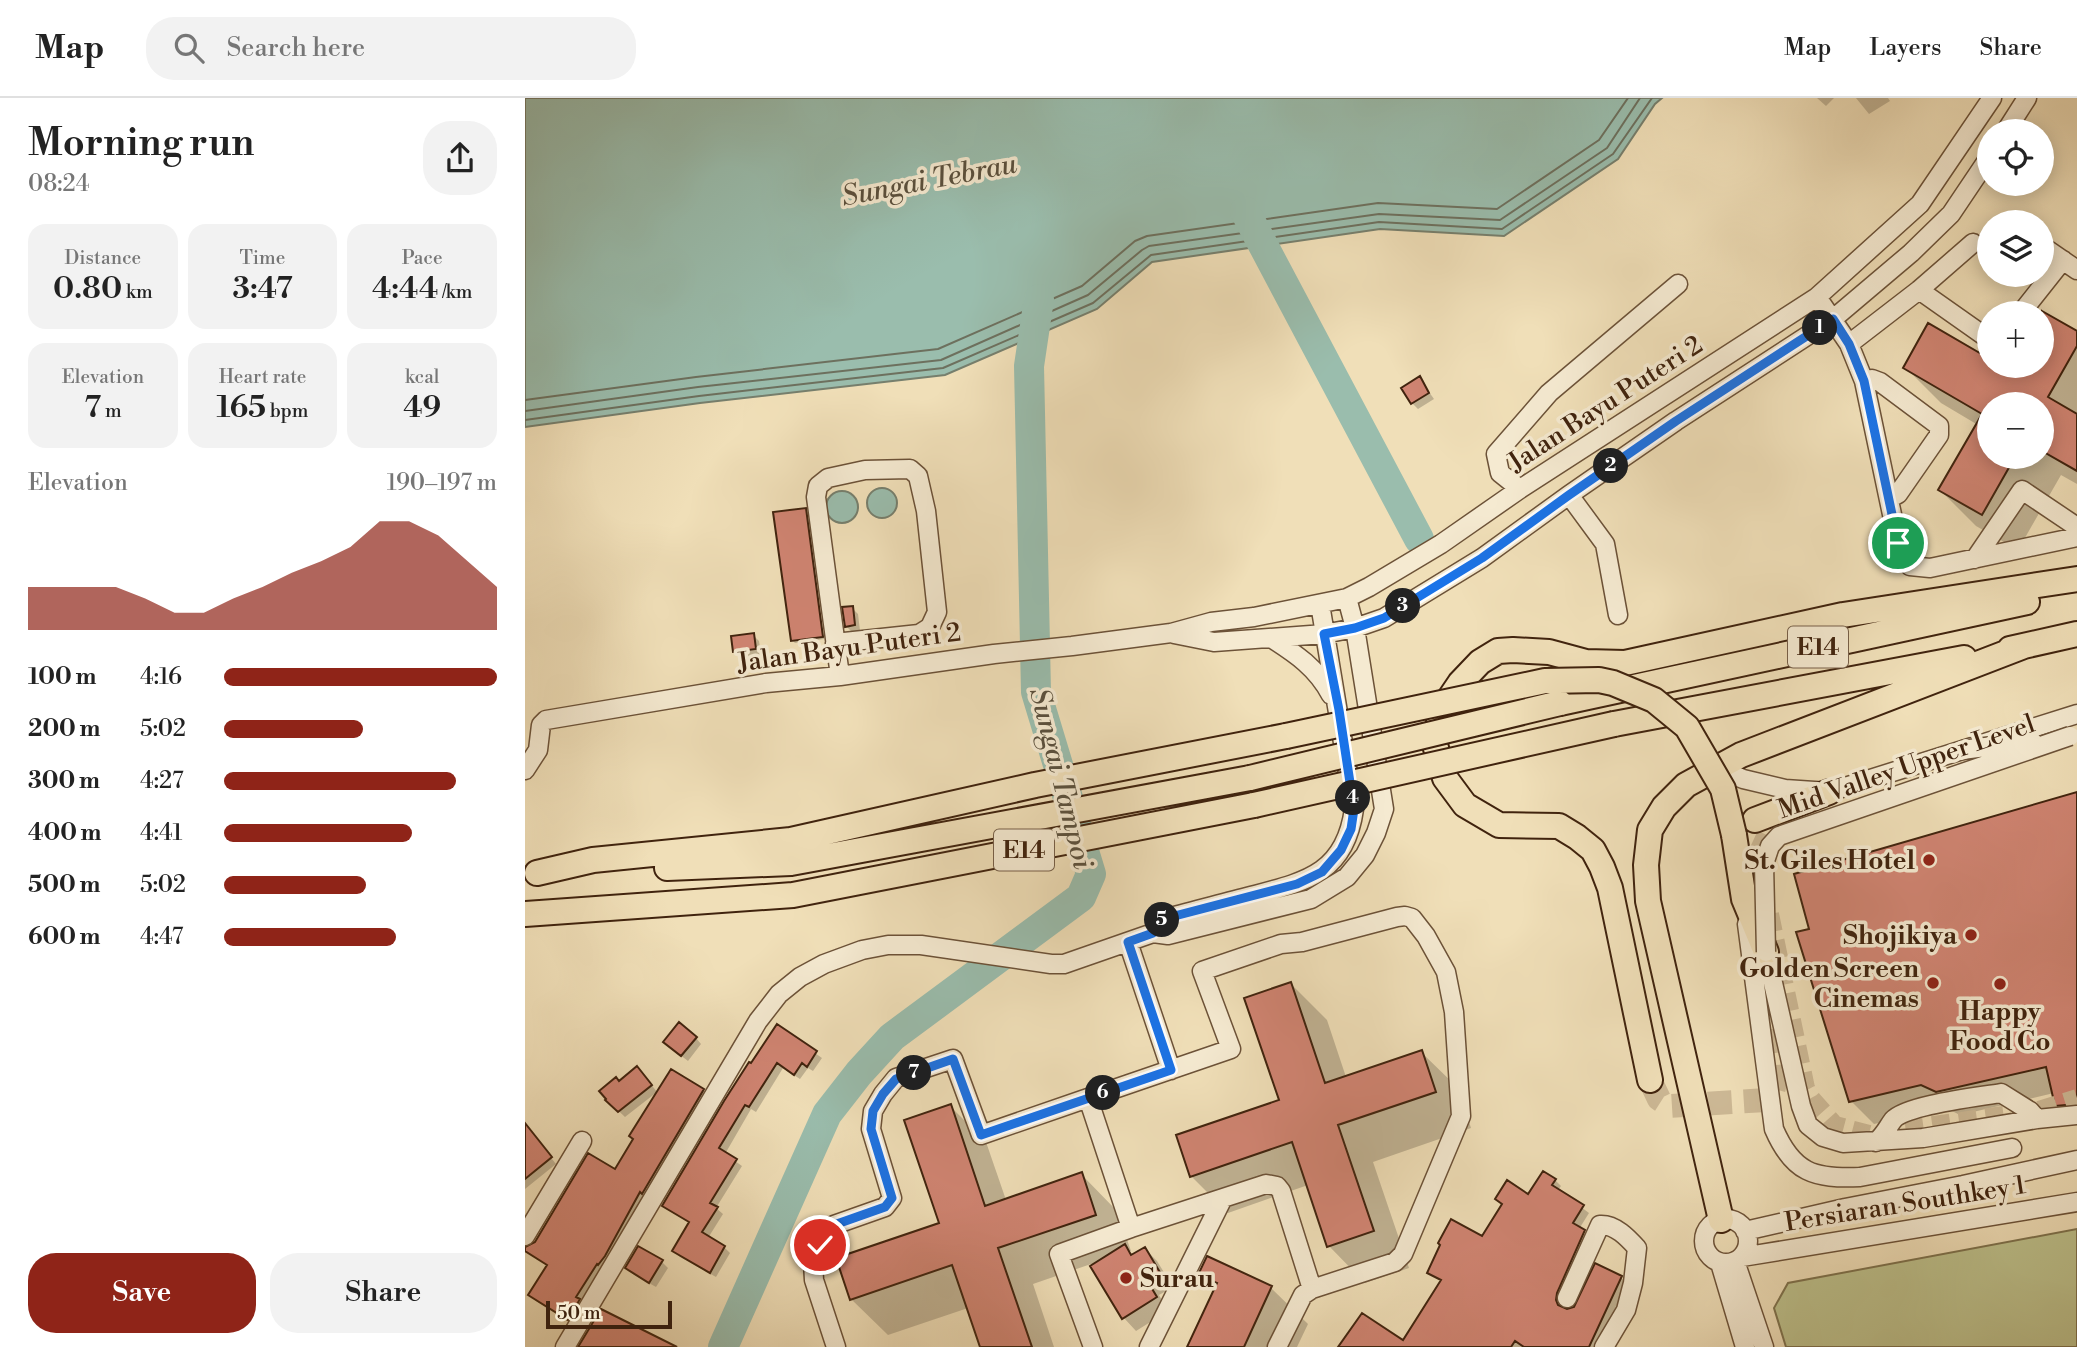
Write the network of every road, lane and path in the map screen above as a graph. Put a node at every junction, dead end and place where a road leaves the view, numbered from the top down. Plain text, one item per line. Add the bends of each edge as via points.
1 (1992, 98) edge
2 (2027, 98) edge
3 (2014, 119) edge
4 (1977, 175) edge
5 (1973, 243) dead end
6 (2054, 254) edge
7 (2070, 265) edge
8 (1678, 284) dead end
9 (1919, 290) junction
10 (1817, 297) junction
11 (2033, 301) edge
12 (1833, 319) junction
13 (1977, 331) edge
14 (1849, 344) junction
15 (1864, 381) junction
16 (1520, 489) junction
17 (1569, 495) junction
18 (1889, 499) junction
19 (2077, 527) edge
20 (2077, 537) edge
21 (1975, 559) junction
22 (2077, 579) edge
23 (2077, 591) edge
24 (1347, 598) junction
25 (1320, 604) junction
26 (1618, 615) dead end
27 (1355, 628) junction
28 (1171, 633) junction
29 (1324, 634) junction
30 (2077, 634) edge
31 (1271, 638) junction
32 (835, 643) junction
33 (2024, 646) junction
34 (840, 676) junction
35 (1339, 710) junction
36 (2077, 714) edge
37 (2073, 735) edge
38 (1962, 750) junction
39 (1718, 768) junction
40 (525, 770) edge
41 (1829, 792) junction
42 (1755, 820) dead end
43 (791, 852) junction
44 (531, 873) edge
45 (1744, 899) junction
46 (525, 914) edge
47 (1153, 933) junction
48 (1128, 942) junction
49 (1766, 951) junction
50 (1171, 1070) junction
51 (1650, 1080) tunnel mouth
52 (1088, 1098) junction
53 (2073, 1114) edge
54 (2037, 1119) junction
55 (582, 1141) dead end
56 (1876, 1142) junction
57 (2012, 1147) dead end
58 (2077, 1160) edge
59 (1924, 1165) junction
60 (1223, 1198) junction
61 (2077, 1202) edge
62 (1855, 1206) junction
63 (1719, 1212) junction
64 (1131, 1228) junction
65 (1754, 1228) junction
66 (525, 1236) edge
67 (1739, 1259) junction
68 (1742, 1279) junction
69 (1313, 1289) junction
70 (1567, 1298) dead end
71 (560, 1346) edge
72 (836, 1347) edge
73 (1093, 1347) edge
74 (1149, 1347) edge
75 (1277, 1347) edge
76 (1604, 1347) edge
77 (1745, 1347) edge
78 (1764, 1347) edge

1 - 10 street, Jalan Bayu Puteri 2 via 1920,204
2 - 3 street
4 - 12 street, Jalan Bayu Puteri 2 via 1951,214
5 - 9 street
6 - 7 street
7 - 11 street
8 - 16 street via 1549,393 1496,454 1500,473
9 - 13 street
9 - 14 street
10 - 12 street
10 - 16 street, Jalan Bayu Puteri 2
12 - 14 street
12 - 17 street, Jalan Bayu Puteri 2
14 - 15 street
15 - 18 street
15 - 18 street via 1879,382 1940,426 1939,435 1898,494
16 - 24 street, Jalan Bayu Puteri 2 via 1441,544
17 - 26 street via 1605,544
17 - 27 street, Jalan Bayu Puteri 2 via 1482,558 1384,618
18 - 21 street via 1898,543 1910,566 1930,568
19 - 21 street via 2022,489
20 - 21 street
22 - 51 highway via 1843,615 1625,663 1586,662 1549,652 1498,651 1460,683 1441,711 1435,745 1445,778 1465,804 1499,825 1559,827 1593,850 1610,888
23 - 43 highway, E14, bridge via 1560,703 1250,778
24 - 25 street, Jalan Bayu Puteri 2
24 - 27 street
25 - 28 street, Jalan Bayu Puteri 2
25 - 29 street
27 - 29 street, Jalan Bayu Puteri 2
27 - 47 street via 1384,809 1364,855 1347,877 1311,899 1168,935
28 - 31 street, Jalan Bayu Puteri 2 via 1214,642
28 - 34 street, Jalan Bayu Puteri 2
29 - 31 street, Jalan Bayu Puteri 2
29 - 35 street
30 - 33 highway, E14
31 - 35 street via 1312,667
32 - 32 street via 818,486 828,478 865,470 910,469 918,475 926,510 937,612 930,627 919,635
32 - 34 street
33 - 39 highway via 1741,755
33 - 46 highway, E14, bridge via 1613,724 1254,804 793,895
34 - 40 street, Jalan Bayu Puteri 2 via 765,683 546,720 538,750
35 - 47 street via 1354,809 1341,850 1322,872 1297,884 1163,919
36 - 38 street
37 - 38 street, bridge
37 - 49 street, Mid Valley Upper Level, bridge via 1779,836 1764,864
38 - 41 street
39 - 41 street via 1785,789
39 - 63 highway via 1686,785 1664,807 1650,830 1646,865 1648,901
41 - 42 highway
43 - 44 highway, E14
43 - 45 highway, bridge via 1035,785 1545,681 1599,680 1654,700 1687,727 1723,789
45 - 49 highway
45 - 59 street via 1774,1129 1782,1146 1794,1162 1815,1175 1860,1177
47 - 48 street
48 - 50 street
48 - 71 street via 1064,964 921,945 888,945 862,950 800,976 758,1021
49 - 56 street, Mid Valley Upper Level via 1808,1125 1823,1137 1843,1143
50 - 52 street
50 - 69 street via 1231,1049 1202,971 1281,944 1397,917 1412,918 1426,936 1446,972 1461,1116 1403,1254 1395,1262
52 - 64 street
52 - 72 street via 981,1135 953,1059 896,1079 873,1111 871,1129 892,1198 885,1207 834,1225 813,1262 814,1280
53 - 54 street, Mid Valley Upper Level
54 - 56 street, Mid Valley Upper Level
54 - 56 street via 2001,1093 1913,1109 1894,1119
55 - 66 street
57 - 59 street
58 - 62 street, Persiaran Southkey 1
59 - 62 street
60 - 64 street
60 - 69 street via 1266,1184 1277,1186
60 - 74 street
61 - 67 street, Persiaran Southkey 1
62 - 65 street, Persiaran Southkey 1
63 - 65 street via 1734,1215
63 - 67 street via 1704,1240 1708,1255
64 - 73 street via 1059,1254
65 - 67 street
67 - 68 street
67 - 68 street via 1748,1264
67 - 77 street
68 - 78 street
69 - 75 street via 1303,1295
70 - 76 street via 1600,1226 1607,1225 1637,1248 1626,1310

